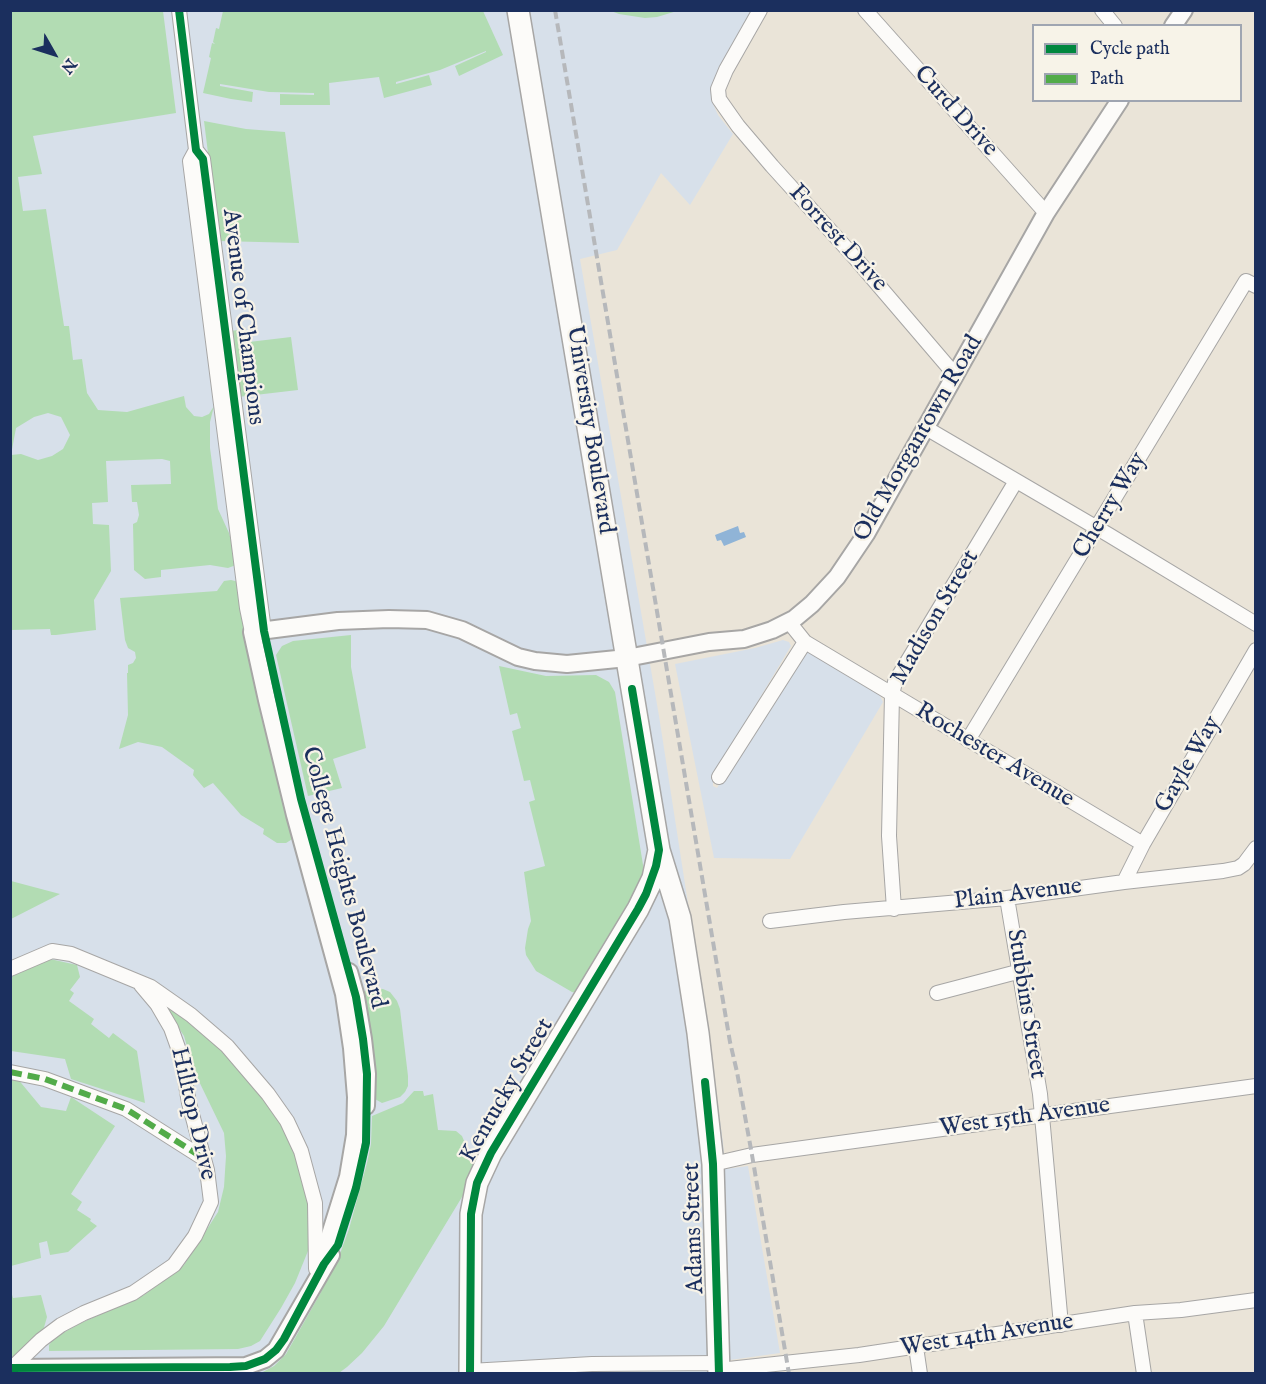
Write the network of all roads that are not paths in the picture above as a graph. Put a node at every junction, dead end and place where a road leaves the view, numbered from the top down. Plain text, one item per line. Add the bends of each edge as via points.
1 (179, 10) edge
2 (518, 10) edge
3 (760, 10) edge
4 (865, 10) edge
5 (1102, 10) edge
6 (1184, 10) edge
7 (1113, 24) edge
8 (1174, 24) edge
9 (1119, 102) edge
10 (1046, 213) junction
11 (1256, 286) edge
12 (956, 376) junction
13 (926, 428) junction
14 (1016, 481) junction
15 (1097, 528) junction
16 (789, 622) junction
17 (1256, 624) edge
18 (258, 631) junction
19 (805, 642) junction
20 (1256, 650) edge
21 (627, 658) junction
22 (892, 695) junction
23 (968, 740) junction
24 (719, 777) dead end
25 (1143, 844) junction
26 (1256, 848) edge
27 (659, 850) junction
28 (1125, 882) junction
29 (1007, 898) junction
30 (894, 909) junction
31 (770, 921) dead end
32 (10, 969) edge
33 (1021, 971) junction
34 (141, 984) junction
35 (936, 993) dead end
36 (10, 1072) edge
37 (1256, 1086) edge
38 (1042, 1117) junction
39 (203, 1158) junction
40 (713, 1164) junction
41 (314, 1283) junction
42 (1256, 1300) edge
43 (1135, 1313) junction
44 (1061, 1325) junction
45 (916, 1347) junction
46 (11, 1368) edge
47 (719, 1369) edge
48 (470, 1372) edge
49 (920, 1374) edge
50 (1144, 1374) edge

1 - 18 street, Avenue of Champions via 196,150 190,161 247,608
2 - 21 main road, University Boulevard
3 - 12 street, Forrest Drive via 726,70 718,89 720,102
4 - 10 street, Curd Drive
5 - 7 street
6 - 8 street
9 - 10 street, Old Morgantown Road
10 - 12 street, Old Morgantown Road
11 - 15 street, Cherry Way via 1246,280
12 - 13 street, Old Morgantown Road
13 - 14 street
13 - 16 street, Old Morgantown Road via 880,511 837,577
14 - 15 street
14 - 22 street, Madison Street via 895,682
15 - 17 street
15 - 23 street, Cherry Way
16 - 19 street, Rochester Avenue
16 - 21 street, Old Morgantown Road via 753,637
18 - 21 street via 346,621 427,620 462,630 535,661 567,664
18 - 41 street, College Heights Boulevard via 290,792 344,994 352,1048 355,1135 348,1177 324,1264
19 - 22 street, Rochester Avenue
19 - 24 street
20 - 25 street, Gayle Way
21 - 27 main road, University Boulevard
22 - 23 street, Rochester Avenue
22 - 30 street, Madison Street via 889,836
23 - 25 street, Rochester Avenue
25 - 28 street, Gayle Way
26 - 28 street, Plain Avenue via 1238,868
27 - 40 main road, Adams Street via 680,918
27 - 48 main road, Kentucky Street via 652,879 638,909 491,1153 477,1183 471,1214
28 - 29 street, Plain Avenue
29 - 30 street, Plain Avenue
29 - 33 street, Stubbins Street
30 - 31 street, Plain Avenue
32 - 34 street via 52,951 71,954
33 - 35 street
33 - 38 street, Stubbins Street
34 - 39 street, Hilltop Drive via 171,1028
34 - 41 street via 169,998 226,1046 256,1078 287,1121 302,1151 315,1203
36 - 39 street via 45,1078 126,1109
37 - 38 street, West 15th Avenue
38 - 40 street, West 15th Avenue via 744,1156
38 - 44 street, Stubbins Street
39 - 46 street, Hilltop Drive via 211,1202 195,1236 174,1264 133,1293 61,1325
40 - 47 main road, Adams Street
41 - 46 street, College Heights Boulevard via 276,1350 246,1366
42 - 43 street, West 14th Avenue
43 - 44 street, West 14th Avenue
43 - 50 street
44 - 45 street, West 14th Avenue
45 - 47 street, West 14th Avenue
45 - 49 street
47 - 48 street, West 14th Avenue via 592,1364

